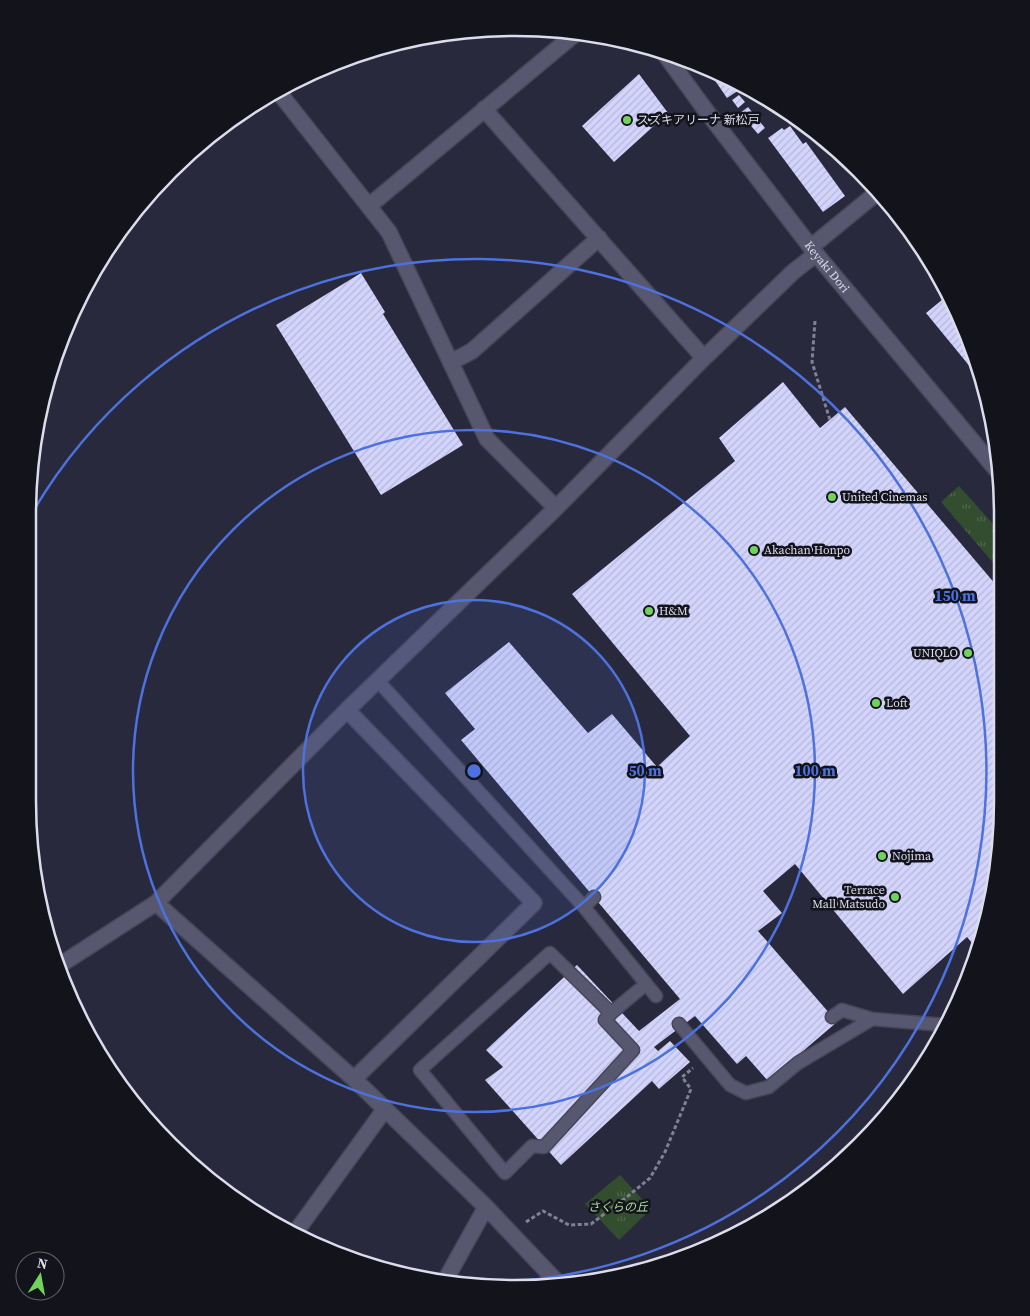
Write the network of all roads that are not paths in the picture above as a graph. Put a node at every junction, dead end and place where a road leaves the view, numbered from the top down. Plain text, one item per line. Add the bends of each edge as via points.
1 (568, 39) edge
2 (671, 63) edge
3 (282, 97) edge
4 (484, 108) junction
5 (873, 197) edge
6 (369, 206) junction
7 (598, 238) junction
8 (814, 250) junction
9 (704, 358) junction
10 (451, 362) junction
11 (991, 459) edge
12 (556, 508) junction
13 (378, 681) junction
14 (347, 710) junction
15 (594, 897) dead end
16 (156, 903) junction
17 (584, 907) junction
18 (65, 963) edge
19 (646, 984) junction
20 (656, 996) dead end
21 (611, 1013) junction
22 (832, 1017) dead end
23 (872, 1019) junction
24 (679, 1024) dead end
25 (938, 1024) edge
26 (354, 1079) junction
27 (385, 1108) junction
28 (486, 1206) junction
29 (299, 1228) edge
30 (449, 1275) edge
31 (554, 1278) edge

1 - 4 street
2 - 8 street, Keyaki Dori
3 - 6 street
4 - 6 street
4 - 7 street
5 - 8 street
6 - 10 street via 398,247
7 - 9 street
7 - 10 street via 472,351
8 - 9 street
8 - 11 street, Keyaki Dori
9 - 12 street
10 - 12 street via 487,439
12 - 13 street
13 - 14 street
13 - 17 lane
14 - 16 street
14 - 26 street via 534,903
15 - 17 lane
16 - 18 street
16 - 26 street
17 - 19 lane
19 - 20 lane
19 - 21 lane
21 - 21 lane via 550,953 420,1070 504,1173 532,1146 544,1146 633,1050 605,1020
22 - 23 lane via 842,1010
23 - 24 lane via 798,1063 769,1087 746,1094 730,1085
23 - 25 lane
26 - 27 street
27 - 28 street
27 - 29 street
28 - 30 street
28 - 31 street

